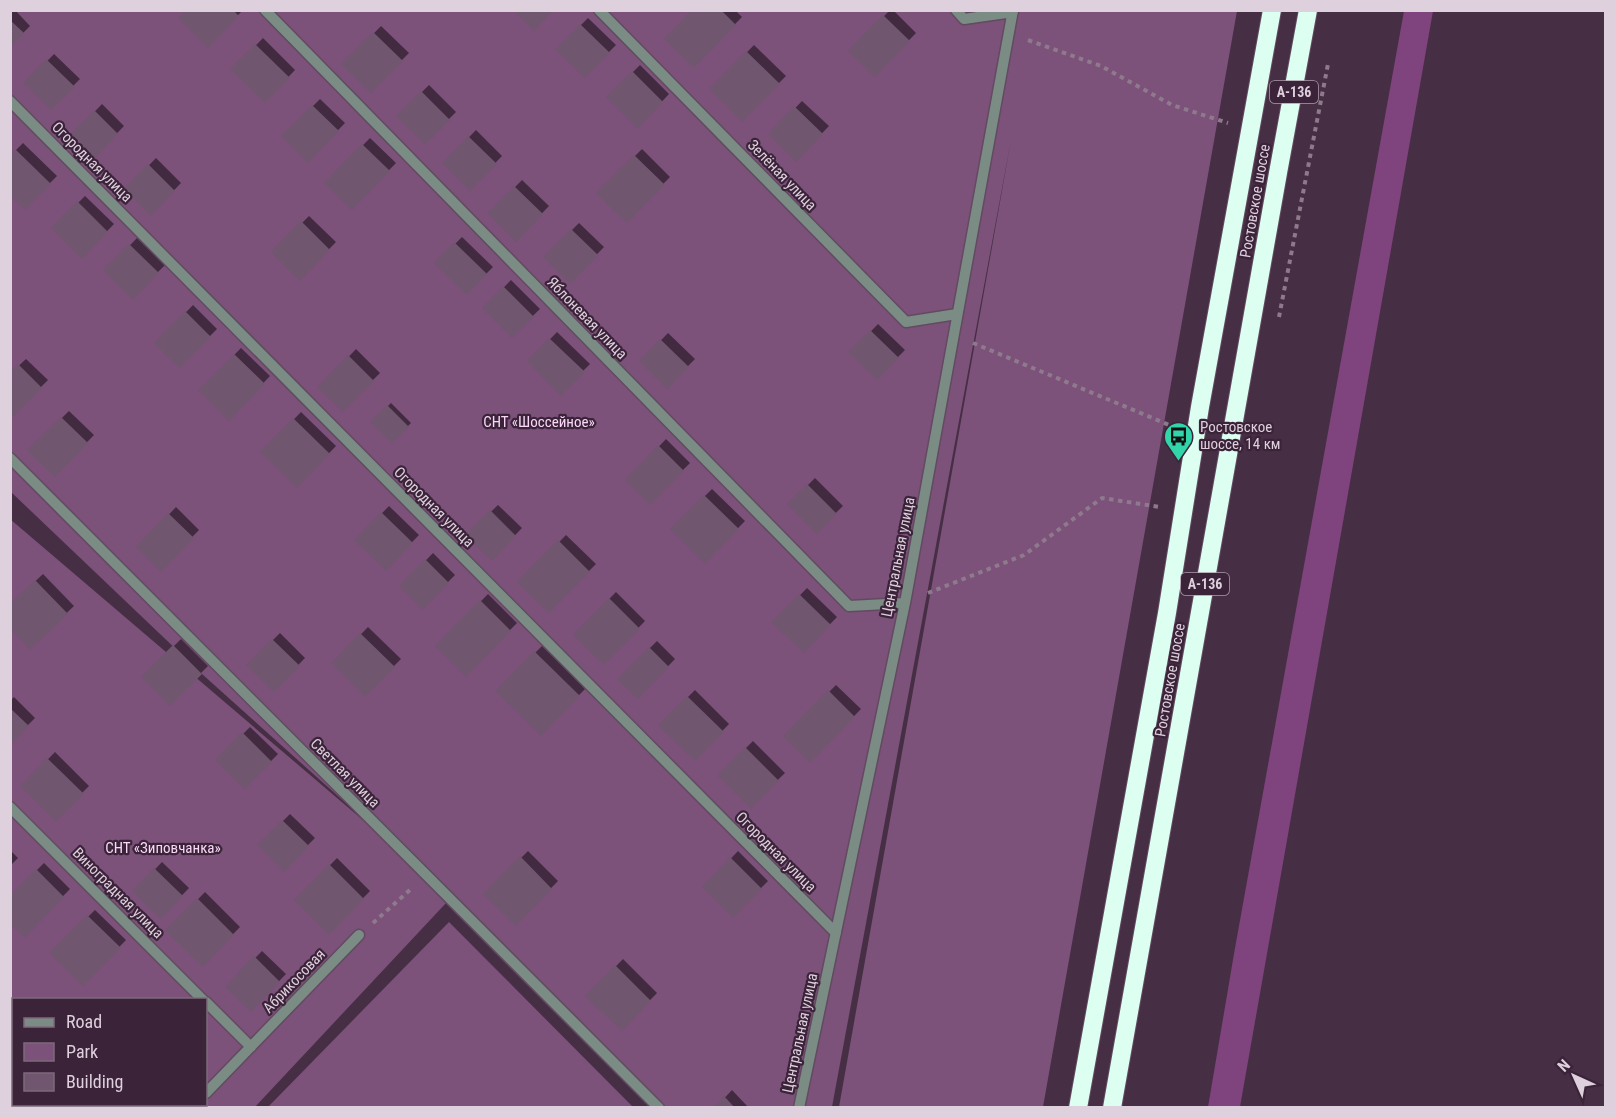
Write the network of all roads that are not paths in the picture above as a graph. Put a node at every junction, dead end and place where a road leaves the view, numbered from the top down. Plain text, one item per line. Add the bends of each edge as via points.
1 (265, 10) edge
2 (599, 10) edge
3 (956, 10) edge
4 (1272, 10) edge
5 (1308, 10) edge
6 (1013, 11) edge
7 (10, 101) edge
8 (957, 314) junction
9 (10, 458) edge
10 (905, 603) junction
11 (10, 807) edge
12 (836, 933) junction
13 (359, 935) road end
14 (202, 998) edge
15 (207, 1003) edge
16 (251, 1047) junction
17 (207, 1092) edge
18 (659, 1107) edge
19 (799, 1107) edge
20 (1078, 1107) edge
21 (1112, 1107) edge

1 - 10 street, Яблоневая улица via 849,606
2 - 8 street, Зелёная улица via 906,322
3 - 6 street via 964,19
4 - 20 highway, Ростовское шоссе / А-136
5 - 21 highway, Ростовское шоссе / А-136
6 - 8 street, Центральная улица
7 - 12 street, Огородная улица
8 - 10 street, Центральная улица
9 - 18 street, Светлая улица
10 - 12 street, Центральная улица
11 - 14 street, Виноградная улица
12 - 19 street, Центральная улица
13 - 16 street, Абрикосовая
15 - 16 street, Виноградная улица
16 - 17 street, Абрикосовая

